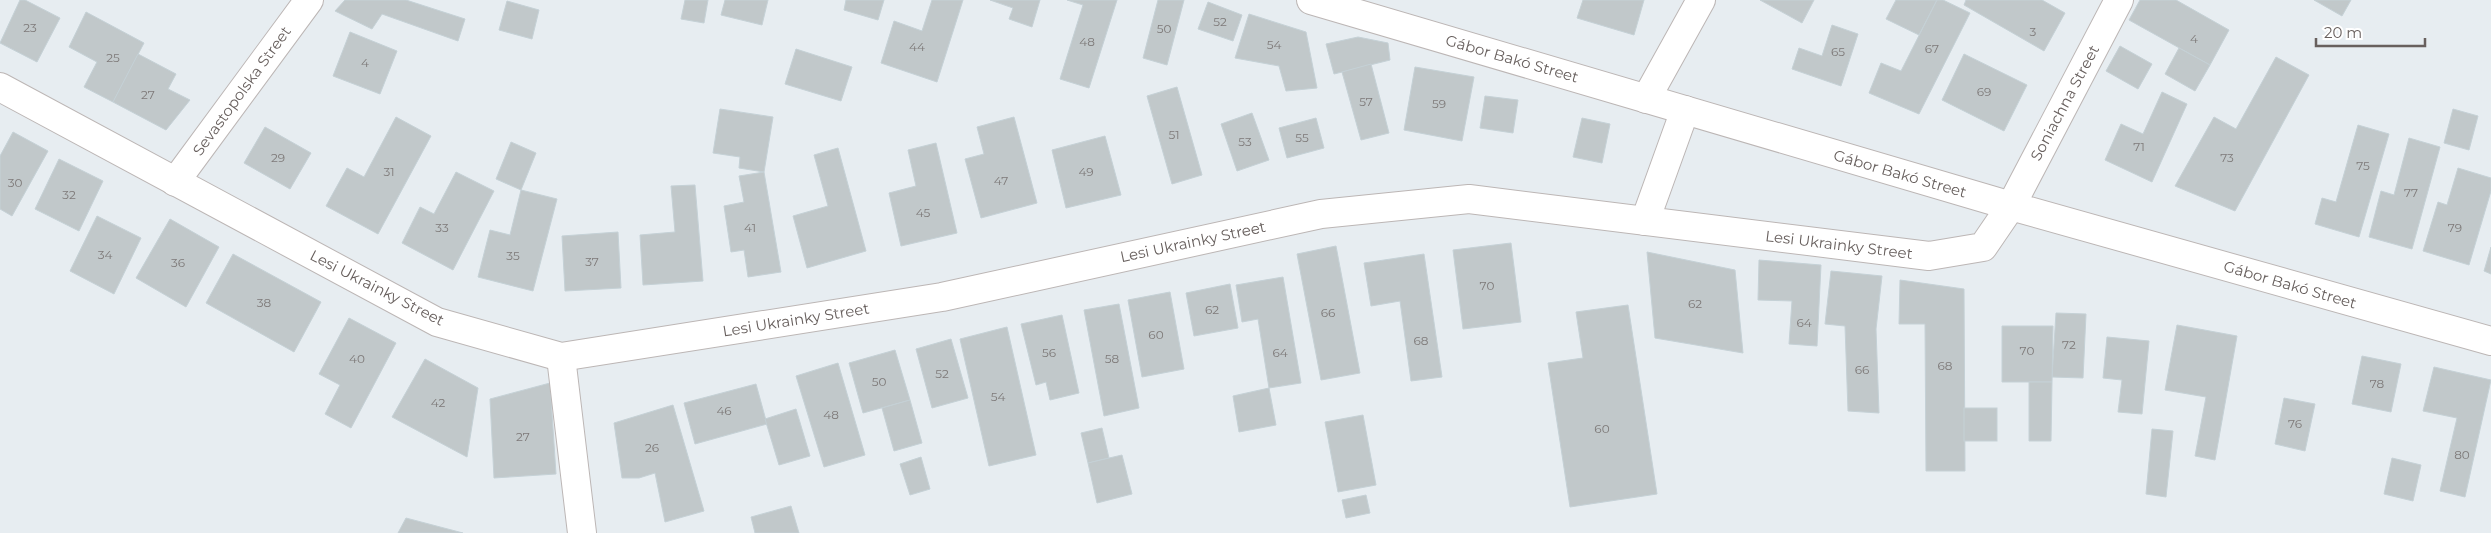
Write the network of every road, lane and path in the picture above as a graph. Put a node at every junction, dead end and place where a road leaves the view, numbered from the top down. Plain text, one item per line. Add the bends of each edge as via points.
1 (309, 0) edge
2 (1311, 0) edge
3 (1701, 0) edge
4 (2119, 0) edge
5 (0, 87) edge
6 (1646, 99) junction
7 (1684, 110) junction
8 (175, 182) junction
9 (2011, 206) junction
10 (1645, 221) junction
11 (2491, 341) edge
12 (561, 357) junction
13 (582, 533) edge

1 - 8 street, Sevastopolska Street
2 - 6 street, Gábor Bakó Street
3 - 6 street
4 - 9 street, Soniachna Street
5 - 8 street, Lesi Ukrainky Street
6 - 7 street, Gábor Bakó Street
7 - 9 street, Gábor Bakó Street
7 - 10 street
8 - 12 street, Lesi Ukrainky Street via 437,322
9 - 10 street, Lesi Ukrainky Street via 1983,247 1929,256
9 - 11 street, Gábor Bakó Street
10 - 12 street, Lesi Ukrainky Street via 1469,199 1321,214 942,298
12 - 13 street

